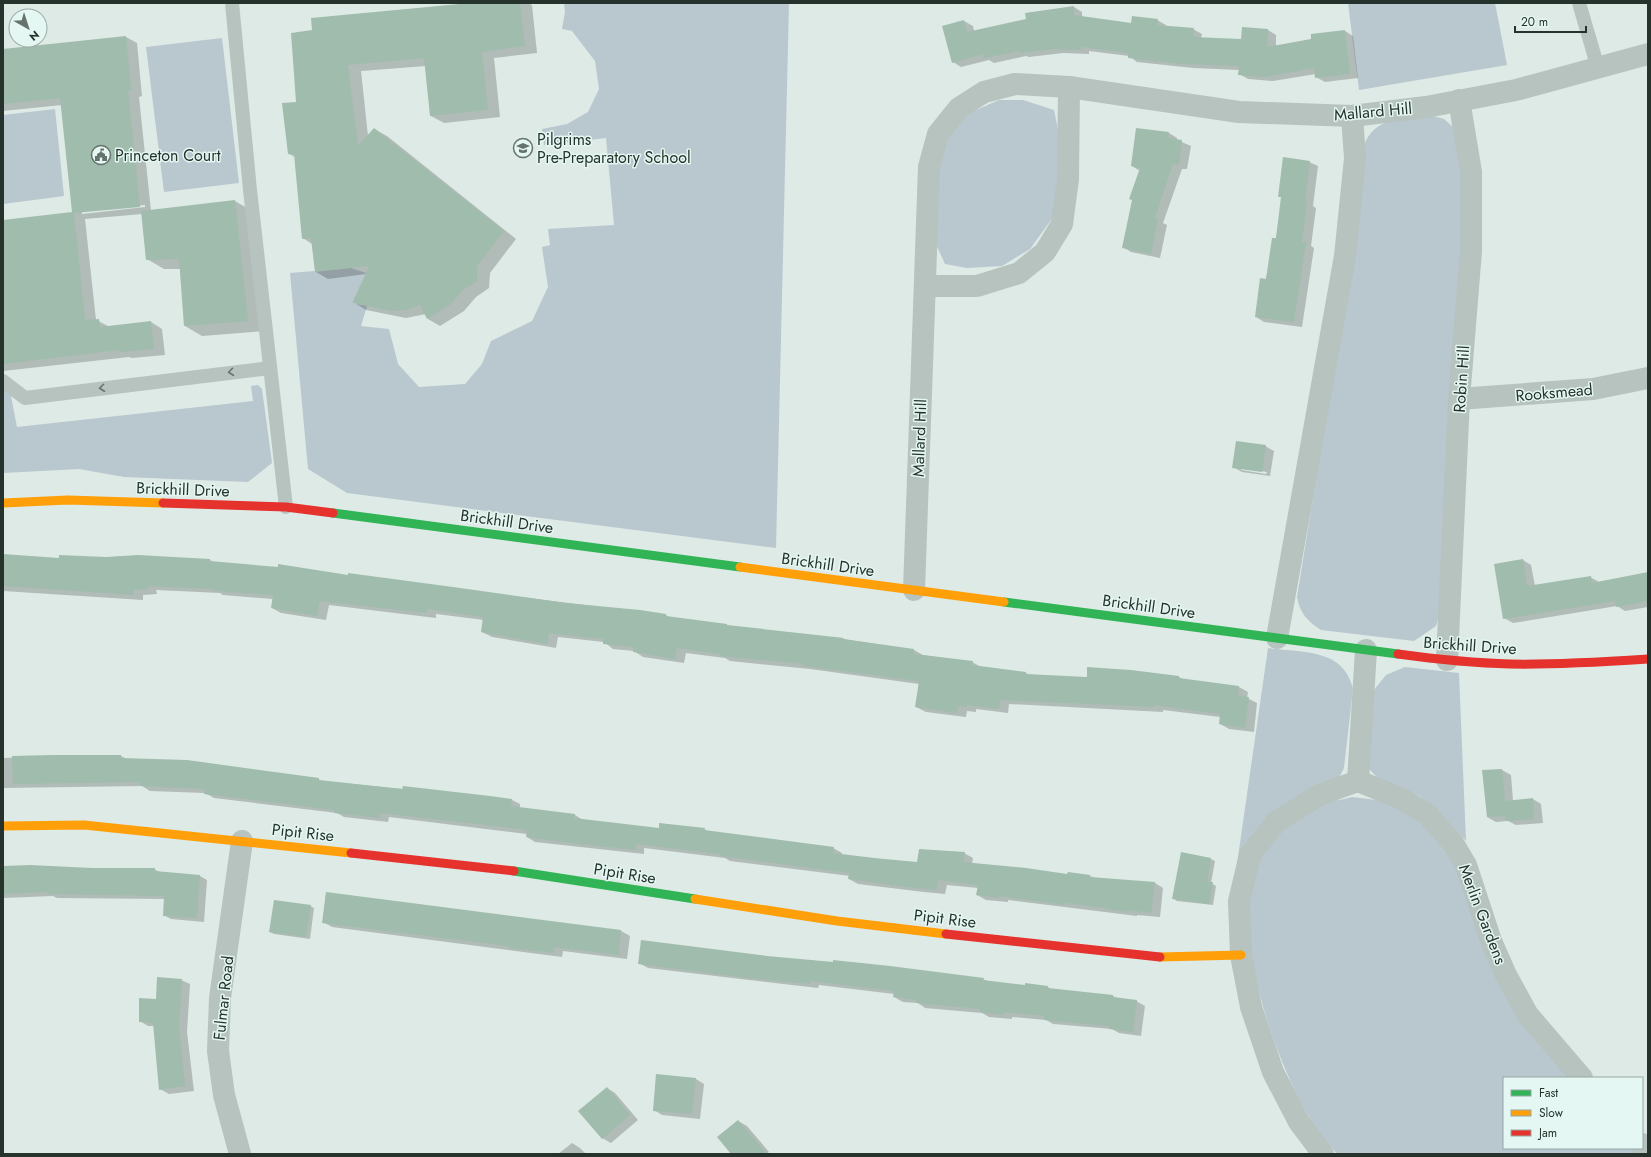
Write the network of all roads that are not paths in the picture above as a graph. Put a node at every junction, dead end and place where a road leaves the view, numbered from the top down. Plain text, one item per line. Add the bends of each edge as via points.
1 (232, 3) edge
2 (1579, 3) edge
3 (1648, 54) edge
4 (1598, 68) junction
5 (1069, 87) junction
6 (1459, 100) junction
7 (1352, 116) junction
8 (925, 286) junction
9 (270, 368) junction
10 (1648, 378) edge
11 (3, 381) edge
12 (1459, 399) junction
13 (3, 503) edge
14 (286, 507) junction
15 (914, 590) junction
16 (1277, 638) junction
17 (1366, 650) junction
18 (1648, 659) edge
19 (1448, 660) junction
20 (1358, 781) junction
21 (3, 826) edge
22 (242, 841) junction
23 (1241, 955) junction
24 (1581, 1077) edge
25 (240, 1154) edge
26 (1323, 1154) edge

1 - 9 lane
2 - 4 lane
3 - 4 street, Mallard Hill
4 - 6 street, Mallard Hill via 1516,90
5 - 7 street, Mallard Hill via 1239,112
5 - 8 street via 1068,179 1062,224 1045,252 1020,273 977,286
5 - 8 street, Mallard Hill via 1015,84 984,92 960,108 938,134 929,167
6 - 7 street, Mallard Hill via 1426,107
6 - 12 street, Robin Hill via 1472,172 1471,251
7 - 16 street via 1355,158 1344,256
8 - 15 street, Mallard Hill
9 -> 11 lane via 25,398
9 - 14 lane
10 - 12 street, Rooksmead via 1586,390
12 - 19 street, Robin Hill
13 - 14 street, Brickhill Drive via 68,500
14 - 15 street, Brickhill Drive
15 - 16 street, Brickhill Drive
16 - 17 street, Brickhill Drive
17 - 19 street, Brickhill Drive
17 - 20 street
18 - 19 street, Brickhill Drive via 1511,664
20 - 23 street via 1319,794 1276,822 1250,855 1239,901
20 - 24 street, Merlin Gardens via 1400,798 1427,814 1453,843 1466,865 1491,941 1506,975 1528,1015
21 - 22 street, Pipit Rise via 84,825
22 - 23 street, Pipit Rise via 495,868 837,921 1143,956
22 - 25 street, Fulmar Road via 220,998 218,1051 224,1095
23 - 26 street via 1251,1007 1273,1072 1299,1122

